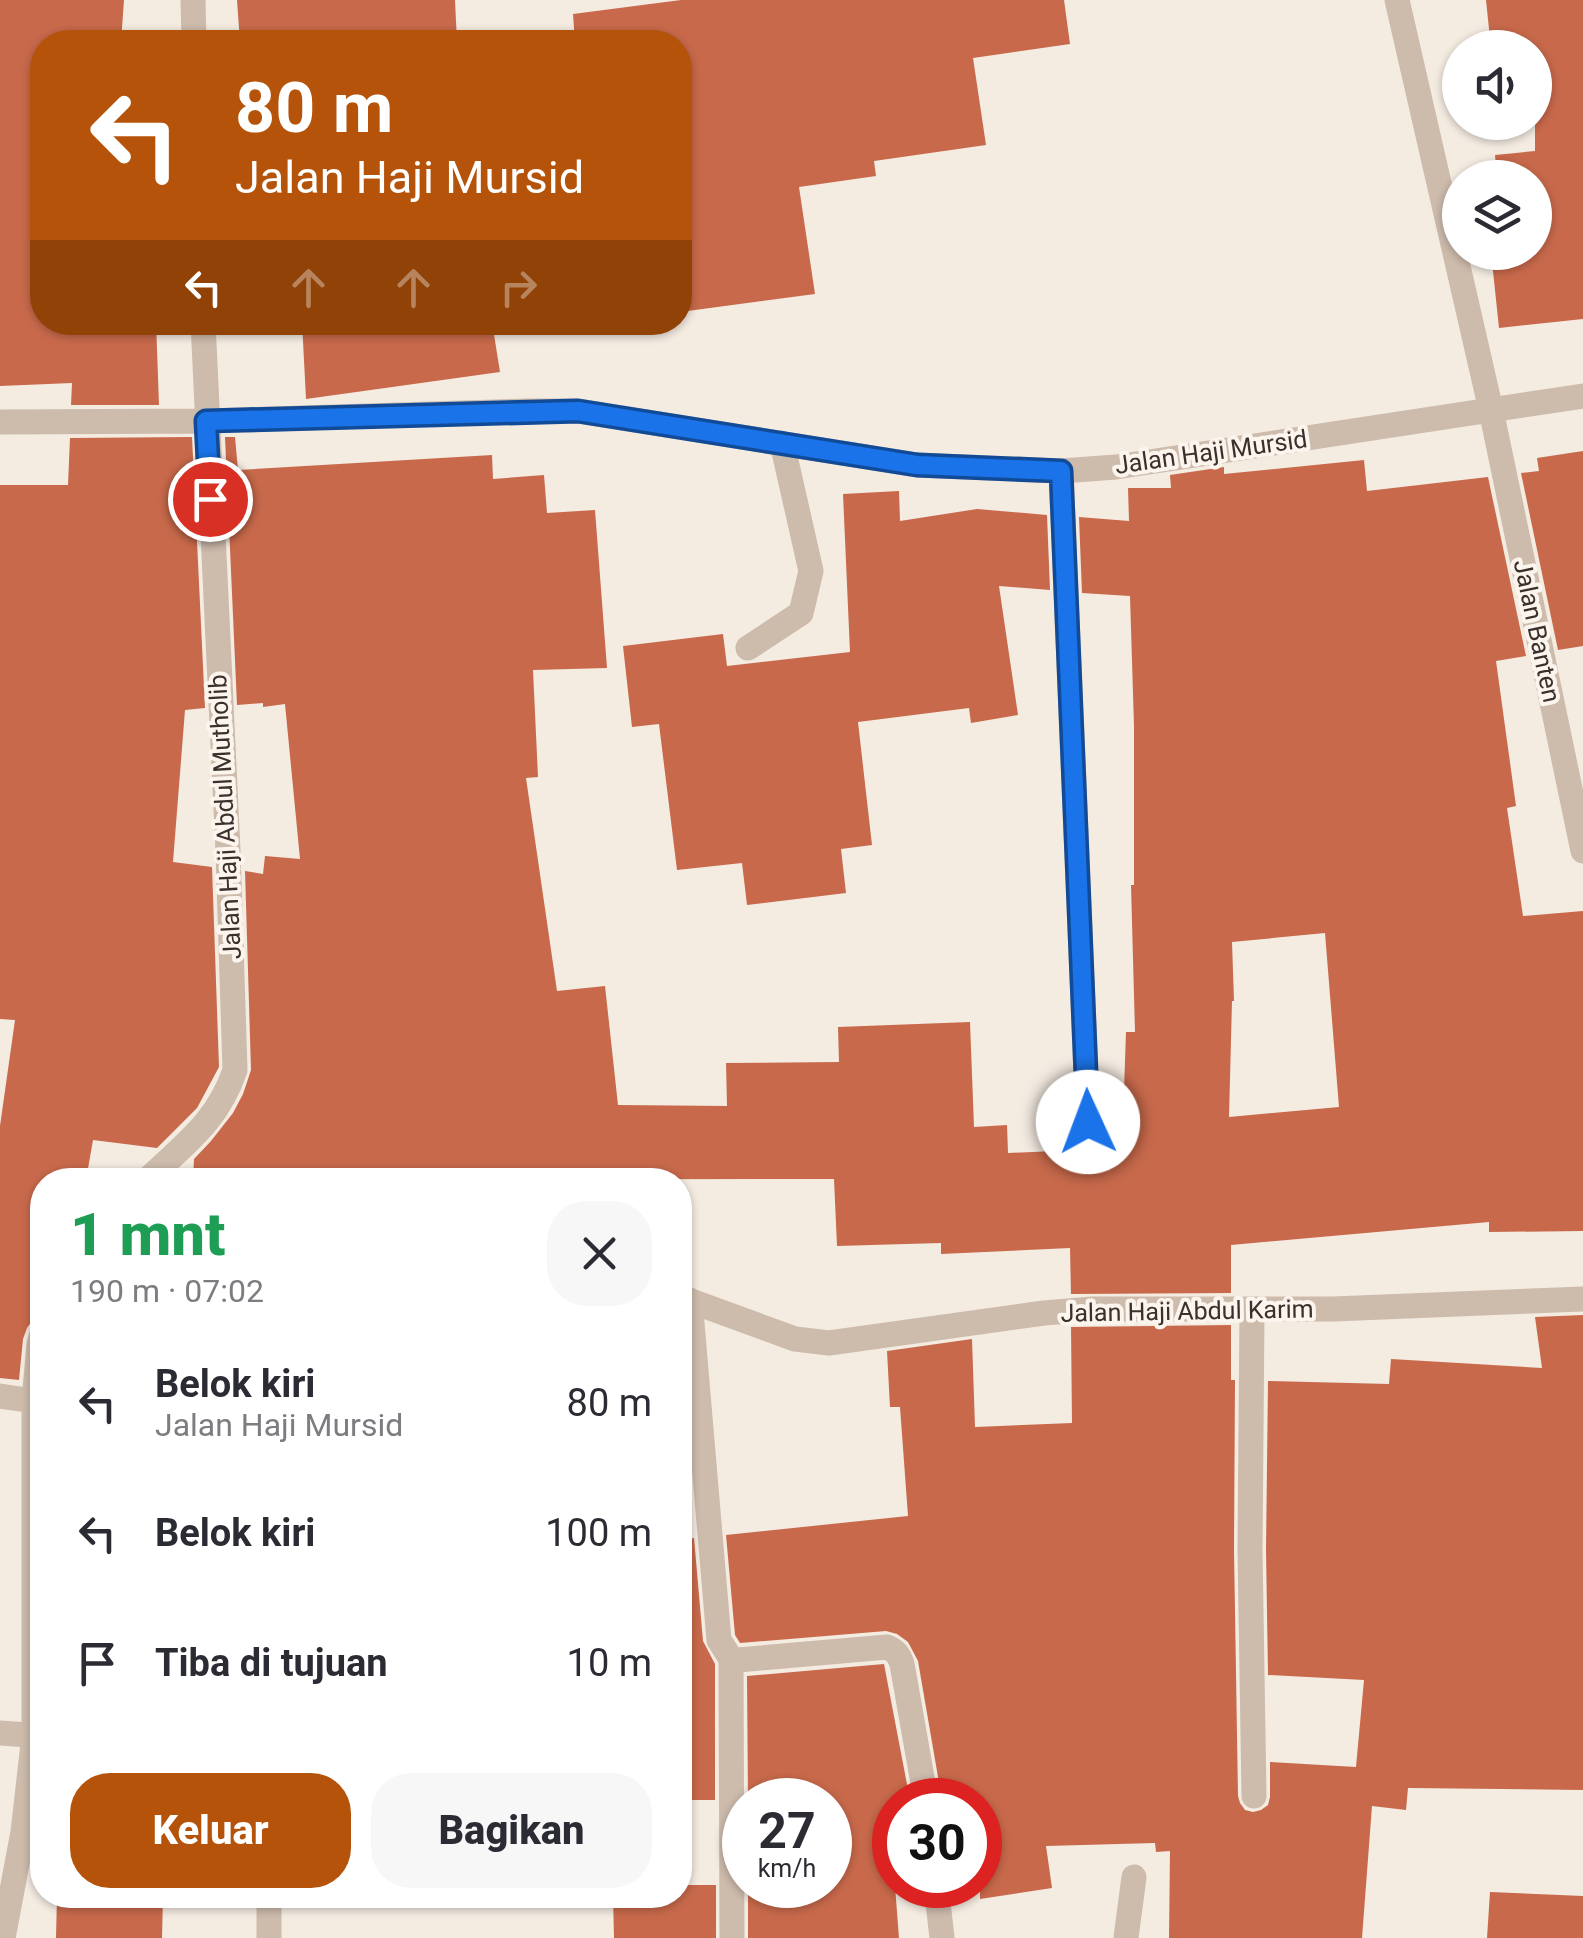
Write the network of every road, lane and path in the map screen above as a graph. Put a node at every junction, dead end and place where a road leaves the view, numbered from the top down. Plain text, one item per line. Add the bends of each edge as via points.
1 (193, 0) edge
2 (1397, 0) edge
3 (194, 30) edge
4 (203, 335) edge
5 (1583, 396) edge
6 (1491, 410) junction
7 (206, 421) junction
8 (0, 422) edge
9 (782, 444) junction
10 (1061, 471) junction
11 (748, 648) dead end
12 (1583, 852) edge
13 (1088, 1122) dead end
14 (159, 1168) edge
15 (1583, 1299) edge
16 (692, 1301) edge
17 (1252, 1309) junction
18 (692, 1371) edge
19 (0, 1396) edge
20 (30, 1400) edge
21 (731, 1659) junction
22 (0, 1733) edge
23 (30, 1735) edge
24 (922, 1778) edge
25 (30, 1787) edge
26 (1254, 1796) dead end
27 (1134, 1877) dead end
28 (268, 1908) edge
29 (939, 1908) edge
30 (3, 1938) edge
31 (269, 1938) edge
32 (732, 1938) edge
33 (942, 1938) edge
34 (1126, 1938) edge

1 - 3 street
2 - 6 street, Jalan Banten
4 - 7 street, Jalan Haji Abdul Mutholib
5 - 6 street, Jalan Haji Mursid
6 - 10 street, Jalan Haji Mursid
6 - 12 street, Jalan Banten
7 - 8 street, Jalan Haji Mursid
7 - 9 street, Jalan Haji Mursid via 578,411
7 - 14 street, Jalan Haji Abdul Mutholib via 235,1070 212,1117
9 - 10 street, Jalan Haji Mursid via 917,465
9 - 11 street via 811,571 801,612
10 - 13 street
15 - 17 street, Jalan Haji Abdul Karim
16 - 17 street, Jalan Haji Abdul Karim via 795,1339 829,1343 1076,1310
17 - 26 street
18 - 21 street via 718,1640
19 - 20 street
21 - 24 street via 895,1651
21 - 32 street
22 - 23 street
25 - 30 street
27 - 34 street
28 - 31 street
29 - 33 street

